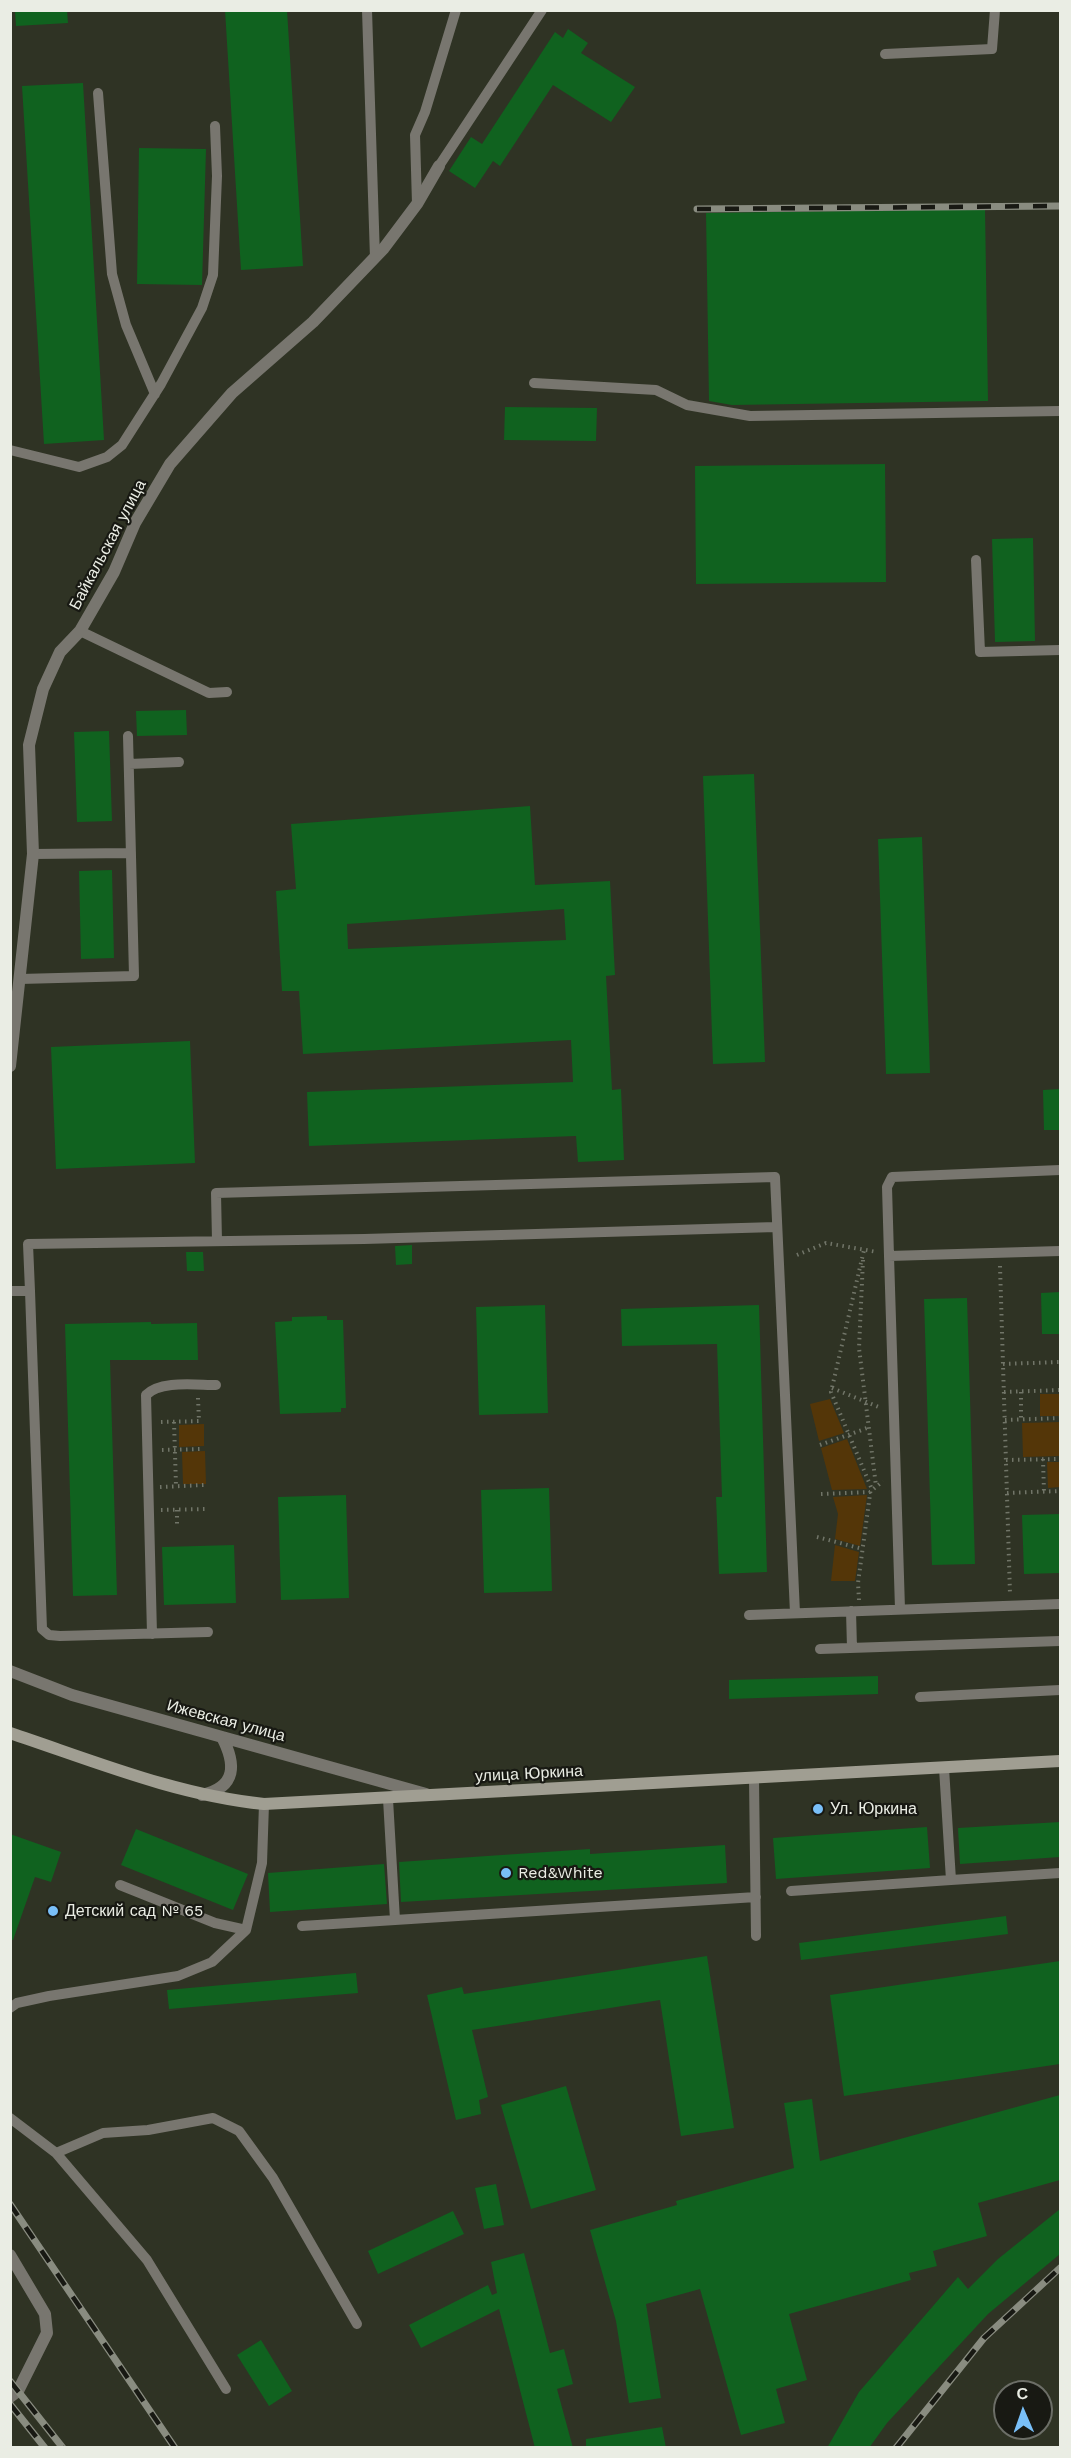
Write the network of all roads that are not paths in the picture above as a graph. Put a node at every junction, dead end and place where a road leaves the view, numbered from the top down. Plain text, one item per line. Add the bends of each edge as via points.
1 (367, 10) edge
2 (456, 10) edge
3 (542, 10) edge
4 (995, 10) edge
5 (885, 54) dead end
6 (98, 93) dead end
7 (215, 126) dead end
8 (439, 166) joint
9 (417, 204) junction
10 (375, 258) junction
11 (534, 383) dead end
12 (155, 394) junction
13 (1060, 411) edge
14 (10, 450) edge
15 (976, 560) dead end
16 (81, 631) junction
17 (1060, 650) edge
18 (228, 692) dead end
19 (128, 736) dead end
20 (179, 762) dead end
21 (129, 764) junction
22 (130, 853) junction
23 (33, 854) junction
24 (20, 980) junction
25 (10, 1066) edge
26 (1060, 1170) edge
27 (776, 1227) junction
28 (217, 1241) junction
29 (1060, 1251) edge
30 (889, 1255) junction
31 (30, 1290) junction
32 (10, 1291) edge
33 (216, 1385) dead end
34 (1060, 1604) edge
35 (900, 1609) junction
36 (855, 1611) junction
37 (795, 1613) junction
38 (749, 1615) dead end
39 (208, 1632) dead end
40 (152, 1634) junction
41 (1060, 1641) edge
42 (852, 1648) junction
43 (820, 1649) dead end
44 (10, 1671) edge
45 (1060, 1690) edge
46 (920, 1697) dead end
47 (10, 1733) edge
48 (222, 1737) junction
49 (1060, 1761) edge
50 (944, 1768) junction
51 (754, 1779) junction
52 (200, 1795) junction
53 (435, 1796) junction
54 (388, 1799) junction
55 (264, 1804) junction
56 (1060, 1873) edge
57 (951, 1880) junction
58 (120, 1885) dead end
59 (790, 1891) dead end
60 (756, 1897) junction
61 (395, 1920) junction
62 (302, 1926) dead end
63 (246, 1930) junction
64 (756, 1936) dead end
65 (10, 2008) edge
66 (10, 2118) edge
67 (56, 2153) junction
68 (10, 2255) edge
69 (357, 2324) dead end
70 (226, 2389) dead end
71 (10, 2397) edge

1 - 10 lane
2 - 9 lane via 415,135
3 - 8 lane
4 - 5 lane via 992,49
6 - 12 lane via 112,274 126,325
7 - 12 lane via 213,275 202,308
8 - 9 street, Байкальская улица
9 - 10 street, Байкальская улица
10 - 16 street, Байкальская улица via 313,322 232,393 170,464 135,523 114,572
11 - 13 lane via 656,390 687,405 750,416
12 - 14 lane via 122,446 106,457 79,467
15 - 17 lane via 980,652
16 - 18 lane via 209,693
16 - 23 street, Байкальская улица via 60,652 43,689 29,745
19 - 21 lane
20 - 21 lane
21 - 22 lane
22 - 23 lane
22 - 24 lane via 134,975
23 - 24 street, Байкальская улица
24 - 25 street, Байкальская улица
26 - 30 lane via 892,1177 887,1187
27 - 28 lane
27 - 28 lane via 775,1177 216,1193
27 - 37 lane
28 - 31 lane via 28,1244
29 - 30 lane
30 - 35 lane
31 - 32 lane
31 - 40 lane via 42,1629 49,1635 60,1636
33 - 40 lane via 151,1389 146,1395
34 - 35 lane
35 - 36 lane
36 - 37 lane
36 - 42 lane
37 - 38 lane
39 - 40 lane
41 - 42 lane
42 - 43 lane
44 - 48 street, Ижевская улица via 72,1695
45 - 46 lane
47 - 52 main road, улица Юркина
48 - 52 street via 232,1767 228,1782 214,1792
48 - 53 street, Ижевская улица
49 - 50 main road, улица Юркина
50 - 51 main road, улица Юркина
50 - 57 lane
51 - 53 main road, улица Юркина
51 - 60 lane
52 - 55 main road, улица Юркина
53 - 54 main road, улица Юркина
54 - 55 main road, улица Юркина
54 - 61 lane
55 - 63 lane via 262,1863
56 - 57 lane
57 - 59 lane
58 - 63 lane via 215,1923
60 - 61 lane
60 - 64 lane
61 - 62 lane
63 - 65 lane via 212,1962 178,1976 49,1996
66 - 67 lane
67 - 69 lane via 103,2133 148,2130 213,2118 239,2131 273,2178
67 - 70 lane via 147,2260
68 - 71 street via 45,2314 47,2333 18,2391

